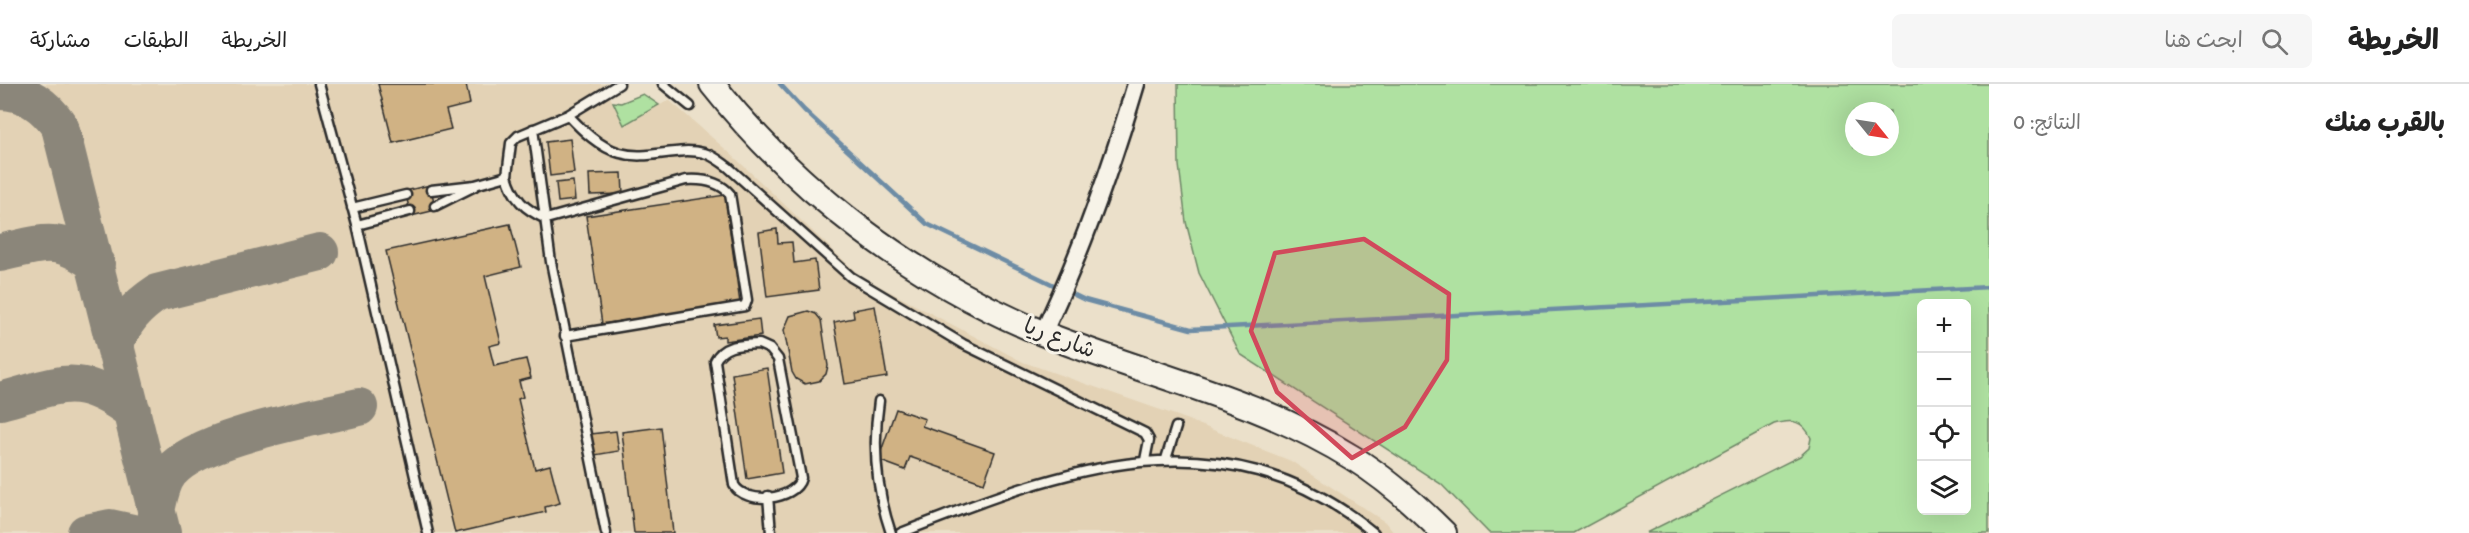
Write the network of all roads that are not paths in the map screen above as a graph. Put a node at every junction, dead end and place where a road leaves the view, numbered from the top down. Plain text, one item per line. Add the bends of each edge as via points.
1 (319, 84) edge
2 (619, 84) edge
3 (663, 84) edge
4 (712, 84) edge
5 (1136, 84) edge
6 (690, 106) dead end
7 (568, 114) junction
8 (533, 129) junction
9 (507, 176) junction
10 (475, 185) junction
11 (431, 190) dead end
12 (406, 195) dead end
13 (435, 206) dead end
14 (352, 208) junction
15 (410, 211) dead end
16 (546, 219) junction
17 (357, 225) junction
18 (1043, 333) junction
19 (565, 336) junction
20 (879, 401) dead end
21 (1176, 427) dead end
22 (1166, 459) junction
23 (1145, 460) junction
24 (768, 496) junction
25 (428, 533) edge
26 (606, 533) edge
27 (771, 533) edge
28 (891, 533) edge
29 (901, 533) edge
30 (1374, 533) edge
31 (1444, 533) edge

1 - 14 lane
2 - 7 lane
3 - 6 lane
4 - 18 main road, شارع ريا via 760,140 851,222 953,288
5 - 18 street via 1064,287
7 - 8 lane
7 - 23 lane via 598,142 622,154 709,154 851,277 963,344 1145,433 1149,440
8 - 9 lane via 511,143
8 - 16 lane
9 - 10 lane
9 - 16 lane via 513,195 527,211
10 - 11 lane
10 - 13 lane
12 - 14 lane
14 - 17 lane
15 - 17 lane
16 - 19 lane
16 - 19 lane via 671,183 701,179 730,194 747,300 742,308
17 - 25 lane
18 - 31 main road, شارع ريا via 1245,405 1320,438 1385,479
19 - 26 lane
20 - 28 lane via 876,471
21 - 22 lane
22 - 23 lane
22 - 30 lane via 1205,461 1276,477 1334,505
23 - 29 lane via 1049,478
24 - 24 lane via 791,492 801,478 778,359 759,344 728,347 715,362 734,485 750,499
24 - 27 lane

